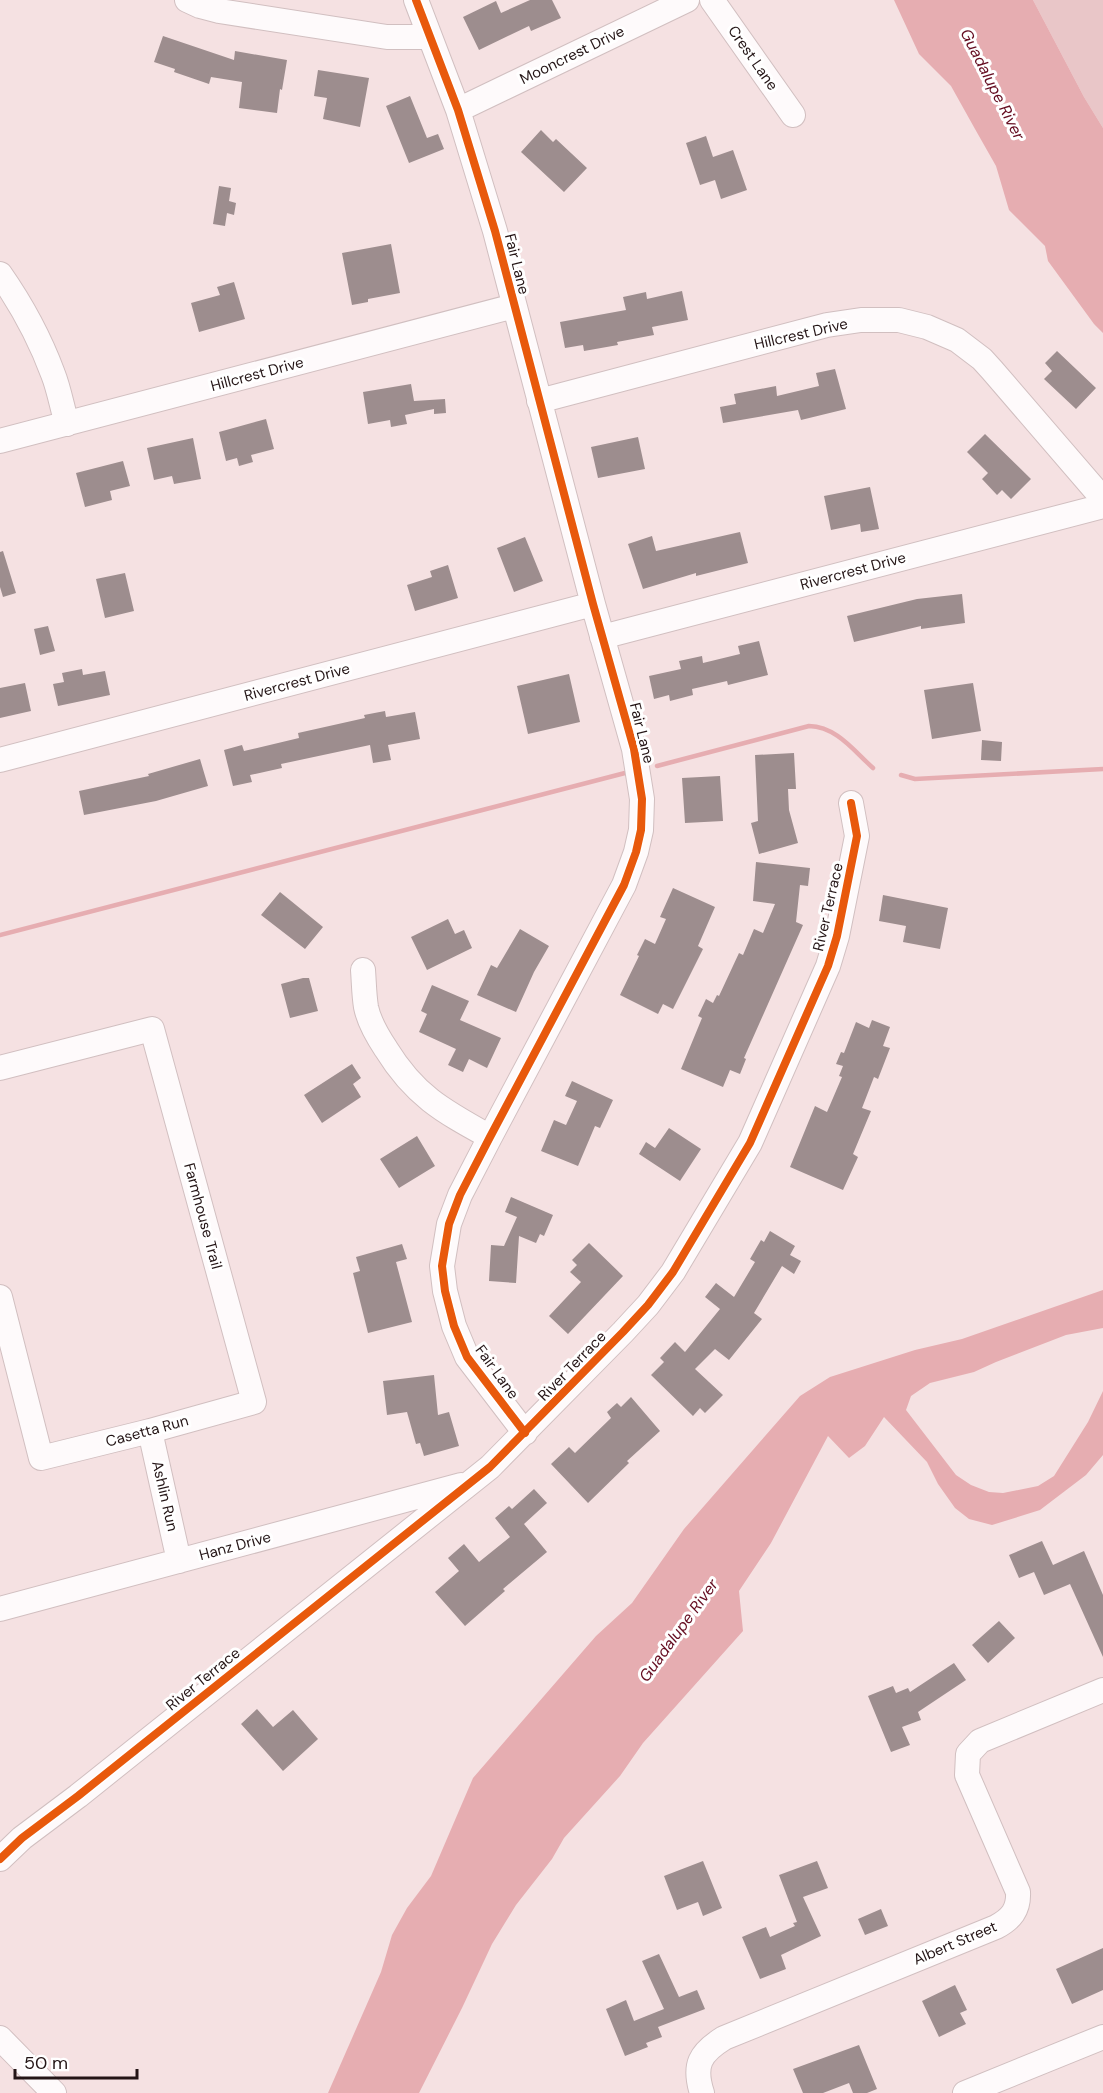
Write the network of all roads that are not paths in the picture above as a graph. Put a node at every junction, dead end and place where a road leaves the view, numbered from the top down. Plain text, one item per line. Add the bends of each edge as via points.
1 (187, 0) edge
2 (416, 0) edge
3 (687, 0) edge
4 (712, 0) edge
5 (430, 37) junction
6 (458, 110) junction
7 (793, 115) dead end
8 (0, 274) edge
9 (514, 306) junction
10 (540, 401) junction
11 (67, 424) junction
12 (0, 441) edge
13 (1103, 499) edge
14 (1103, 506) edge
15 (593, 604) junction
16 (602, 637) junction
17 (0, 760) edge
18 (851, 803) dead end
19 (363, 970) dead end
20 (0, 1068) edge
21 (490, 1137) junction
22 (0, 1297) edge
23 (254, 1402) joint
24 (150, 1431) junction
25 (525, 1433) junction
26 (470, 1483) junction
27 (179, 1561) junction
28 (0, 1609) edge
29 (1103, 1690) edge
30 (0, 1859) edge
31 (1103, 2037) edge
32 (0, 2038) edge
33 (54, 2093) edge
34 (702, 2093) edge
35 (965, 2093) edge

1 - 5 street via 219,11 387,37
2 - 5 street, Fair Lane
3 - 6 street, Mooncrest Drive
4 - 7 street, Crest Lane
5 - 6 street, Fair Lane
6 - 9 street, Fair Lane
8 - 11 street via 54,375
9 - 10 street, Fair Lane
9 - 11 street, Hillcrest Drive
10 - 13 street, Hillcrest Drive via 827,325 899,320 957,340 982,359
10 - 15 street, Fair Lane
11 - 12 street, Hillcrest Drive
14 - 16 street, Rivercrest Drive
15 - 16 street, Fair Lane
15 - 17 street, Rivercrest Drive
16 - 21 street, Fair Lane via 634,750 642,799 641,830 624,885
18 - 25 street, River Terrace via 857,836 837,936 828,966 750,1143 673,1272 648,1305
19 - 21 street via 366,1010 377,1036 406,1079 443,1111
20 - 23 street, Farmhouse Trail via 153,1029
21 - 25 street, Fair Lane via 449,1224 442,1266 445,1292 467,1357
22 - 24 street, Casetta Run via 41,1458
23 - 24 street, Casetta Run
24 - 27 street, Ashlin Run
25 - 26 street, River Terrace
26 - 27 street, Hanz Drive
26 - 30 street, River Terrace
27 - 28 street, Hanz Drive
29 - 34 street, Albert Street via 980,1742 968,1754 968,1775 1018,1892 1019,1902 1013,1916 996,1927 724,2038 700,2061 698,2081
31 - 35 street
32 - 33 street

